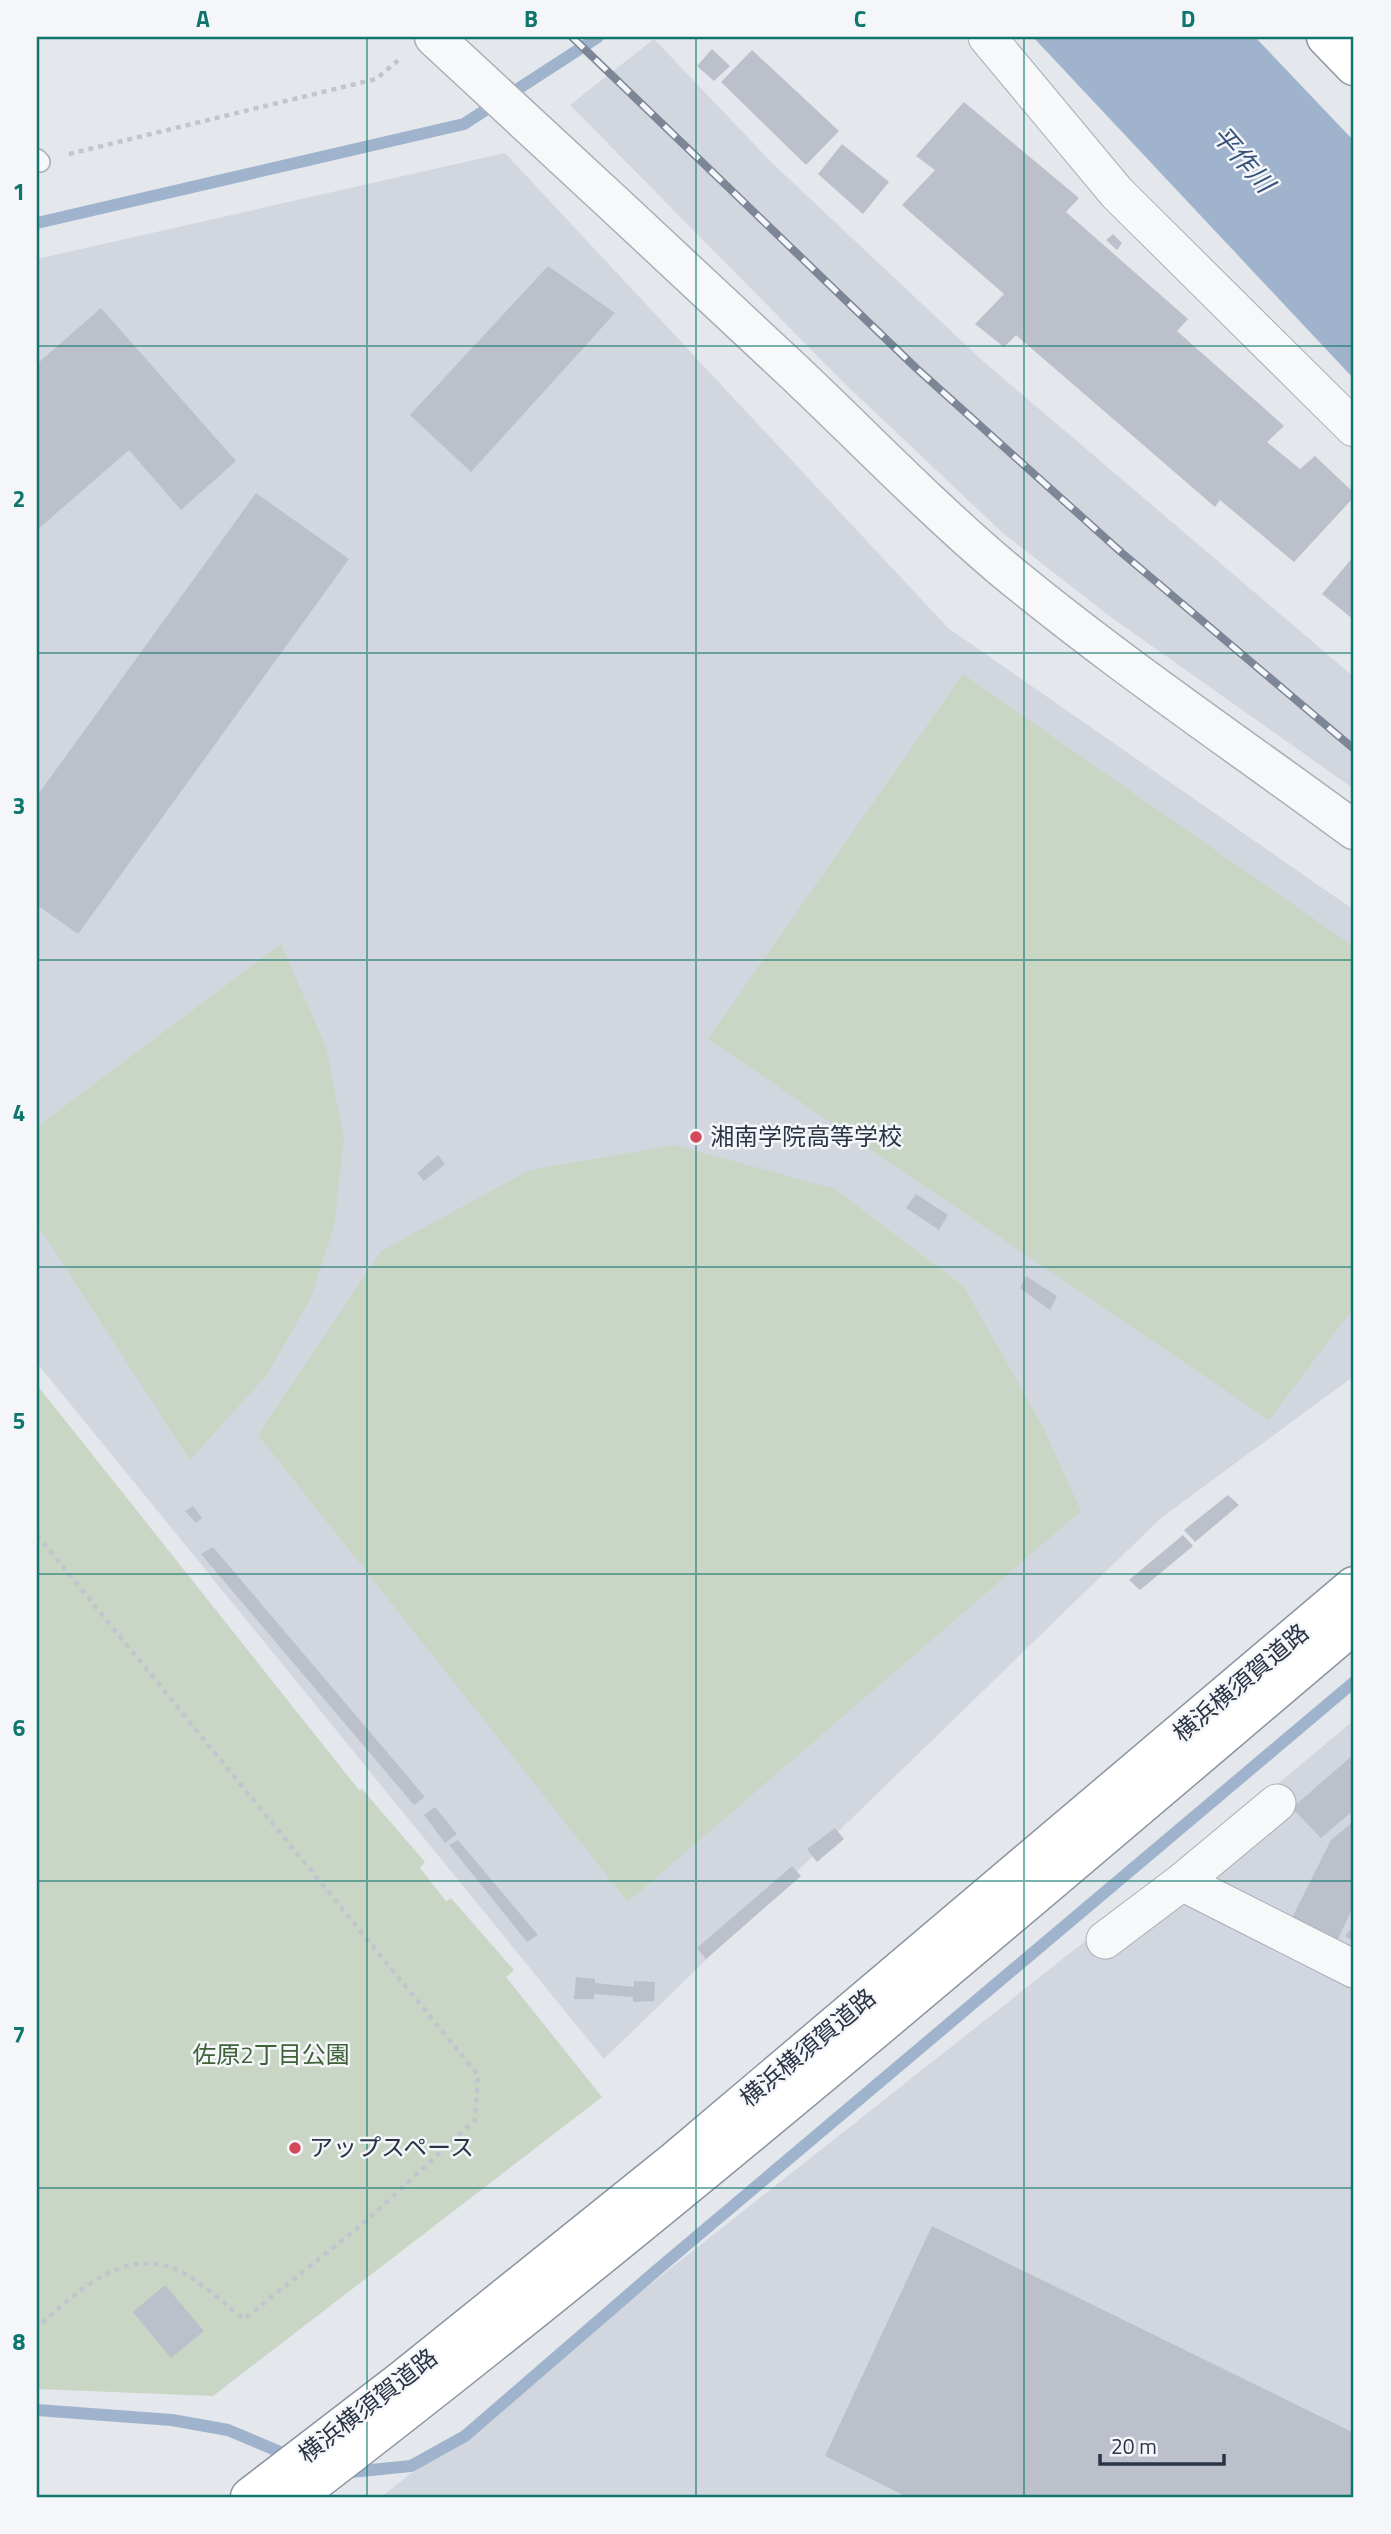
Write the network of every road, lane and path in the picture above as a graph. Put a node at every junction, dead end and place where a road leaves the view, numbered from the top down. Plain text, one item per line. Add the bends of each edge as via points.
1 (987, 37) edge
2 (1326, 37) edge
3 (420, 45) edge
4 (1354, 66) edge
5 (38, 161) edge
6 (1354, 428) edge
7 (1354, 830) edge
8 (37, 1535) edge
9 (1354, 1586) edge
10 (1354, 1624) edge
11 (1277, 1803) dead end
12 (1182, 1882) junction
13 (1105, 1940) dead end
14 (1354, 1969) edge
15 (37, 2327) edge
16 (250, 2497) edge
17 (295, 2497) edge

1 - 6 street via 1117,193
2 - 4 highway
3 - 5 path via 376,79
3 - 7 street via 794,372 1000,566 1110,654
8 - 15 path via 478,2076 475,2120 365,2222 244,2319 180,2270 150,2262 124,2265 89,2284
9 - 16 highway, 横浜横須賀道路 via 676,2160
10 - 17 highway, 横浜横須賀道路 via 697,2179
11 - 12 street
12 - 13 street
12 - 14 street

